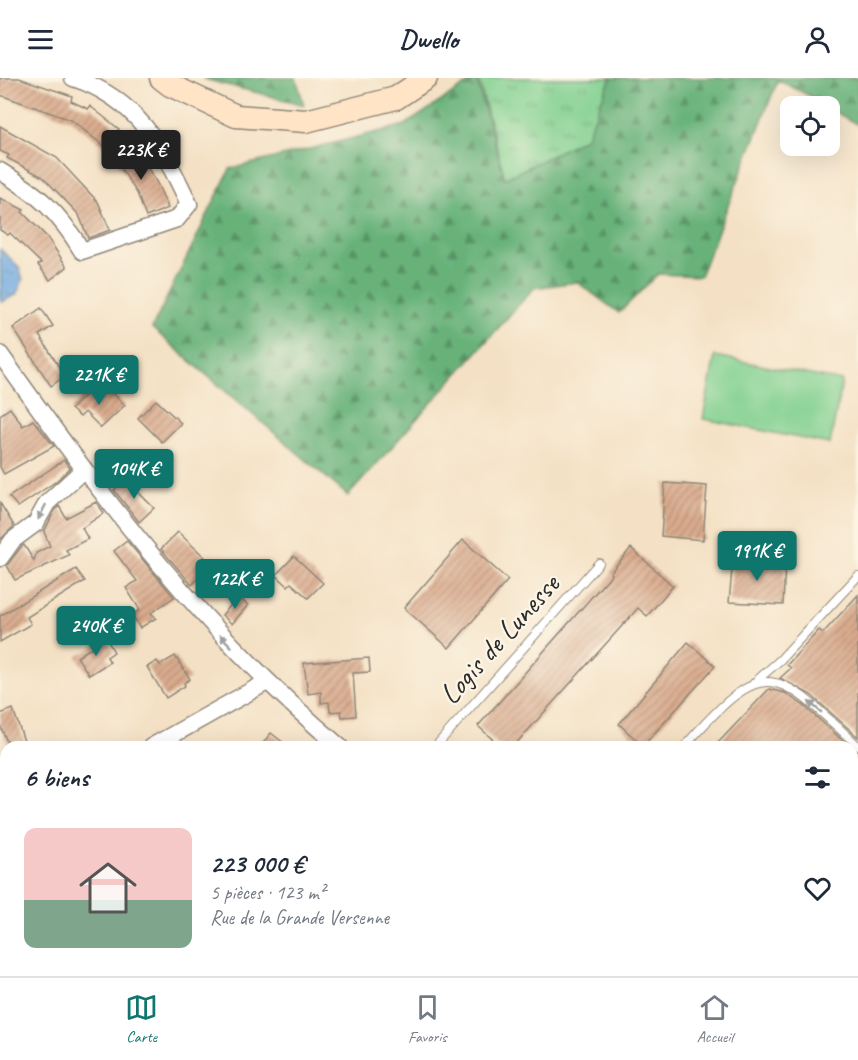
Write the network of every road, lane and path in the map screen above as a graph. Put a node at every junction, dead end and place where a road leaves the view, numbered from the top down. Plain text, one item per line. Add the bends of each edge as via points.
1 (73, 78) edge
2 (161, 78) edge
3 (426, 78) edge
4 (0, 171) edge
5 (0, 354) edge
6 (82, 471) junction
7 (0, 558) edge
8 (599, 563) dead end
9 (858, 576) edge
10 (267, 682) junction
11 (754, 683) junction
12 (162, 741) edge
13 (333, 741) edge
14 (440, 741) edge
15 (690, 741) edge
16 (853, 741) edge

1 - 4 street via 93,84 144,123 161,147 189,204 177,219 82,251 68,227 34,191
2 - 3 main road via 236,116 306,121 396,98
5 - 6 street
6 -> 7 street via 47,502 36,523 13,540
10 -> 6 street via 191,603
8 - 14 lane, Logis de Lunesse
9 - 11 lane
10 - 12 street
10 - 13 street
11 - 15 lane via 727,701
16 -> 11 lane via 786,685 770,680

